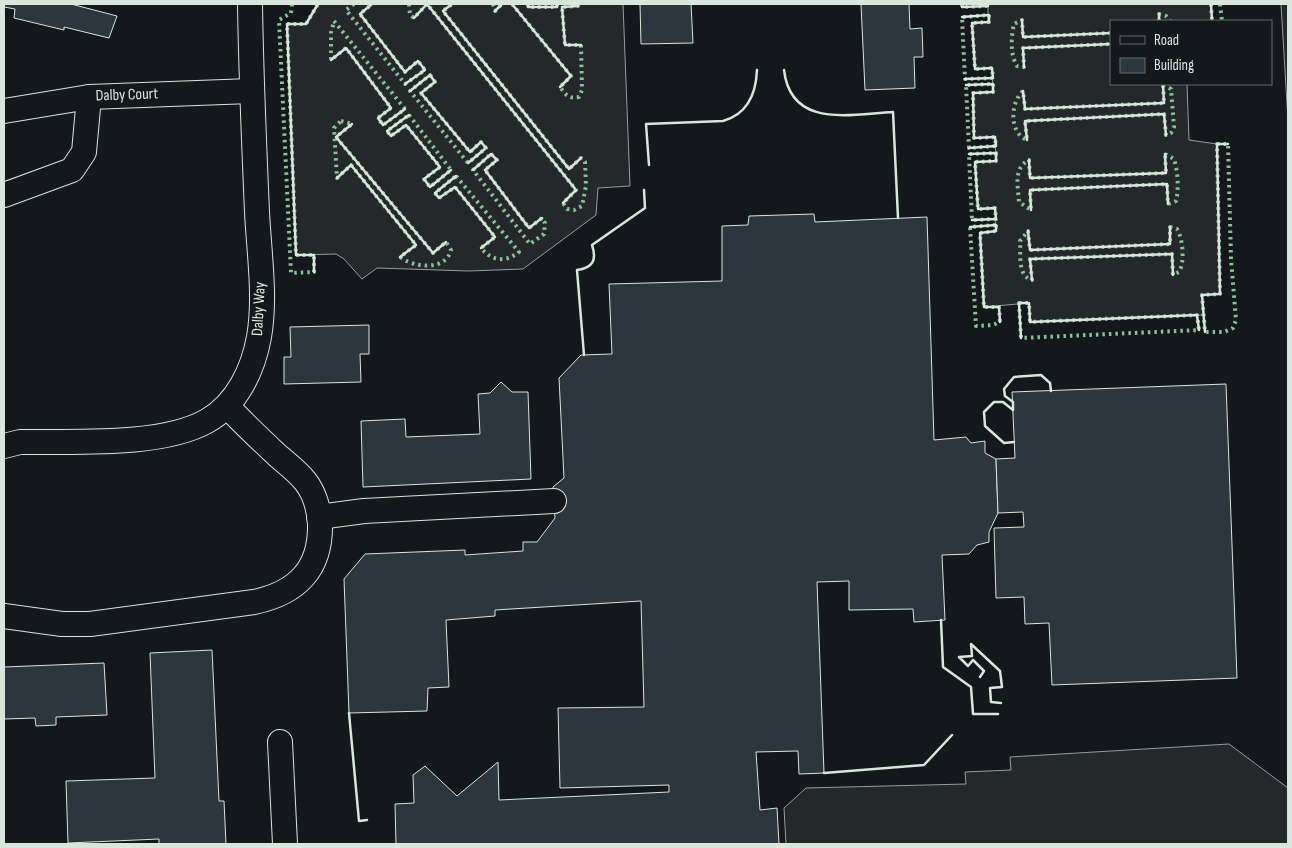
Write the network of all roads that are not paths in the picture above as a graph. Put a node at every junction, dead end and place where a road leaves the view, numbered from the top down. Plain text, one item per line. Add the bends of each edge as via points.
1 (250, 4) edge
2 (251, 92) junction
3 (88, 97) junction
4 (4, 111) edge
5 (4, 195) edge
6 (228, 407) junction
7 (4, 446) edge
8 (554, 501) dead end
9 (319, 517) junction
10 (4, 616) edge
11 (280, 742) dead end
12 (285, 844) edge

1 - 2 street, Dalby Way
2 - 3 street, Dalby Court
2 - 6 street, Dalby Way via 262,299 255,351 242,385
3 - 4 street, Dalby Court
3 - 5 street via 84,152 72,170
6 - 7 street, Dalby Way via 206,422 156,438 20,442
6 - 9 street via 306,482 315,498
8 - 9 street via 364,511
9 - 10 street via 317,555 307,573 275,598 90,624 62,624
11 - 12 street

